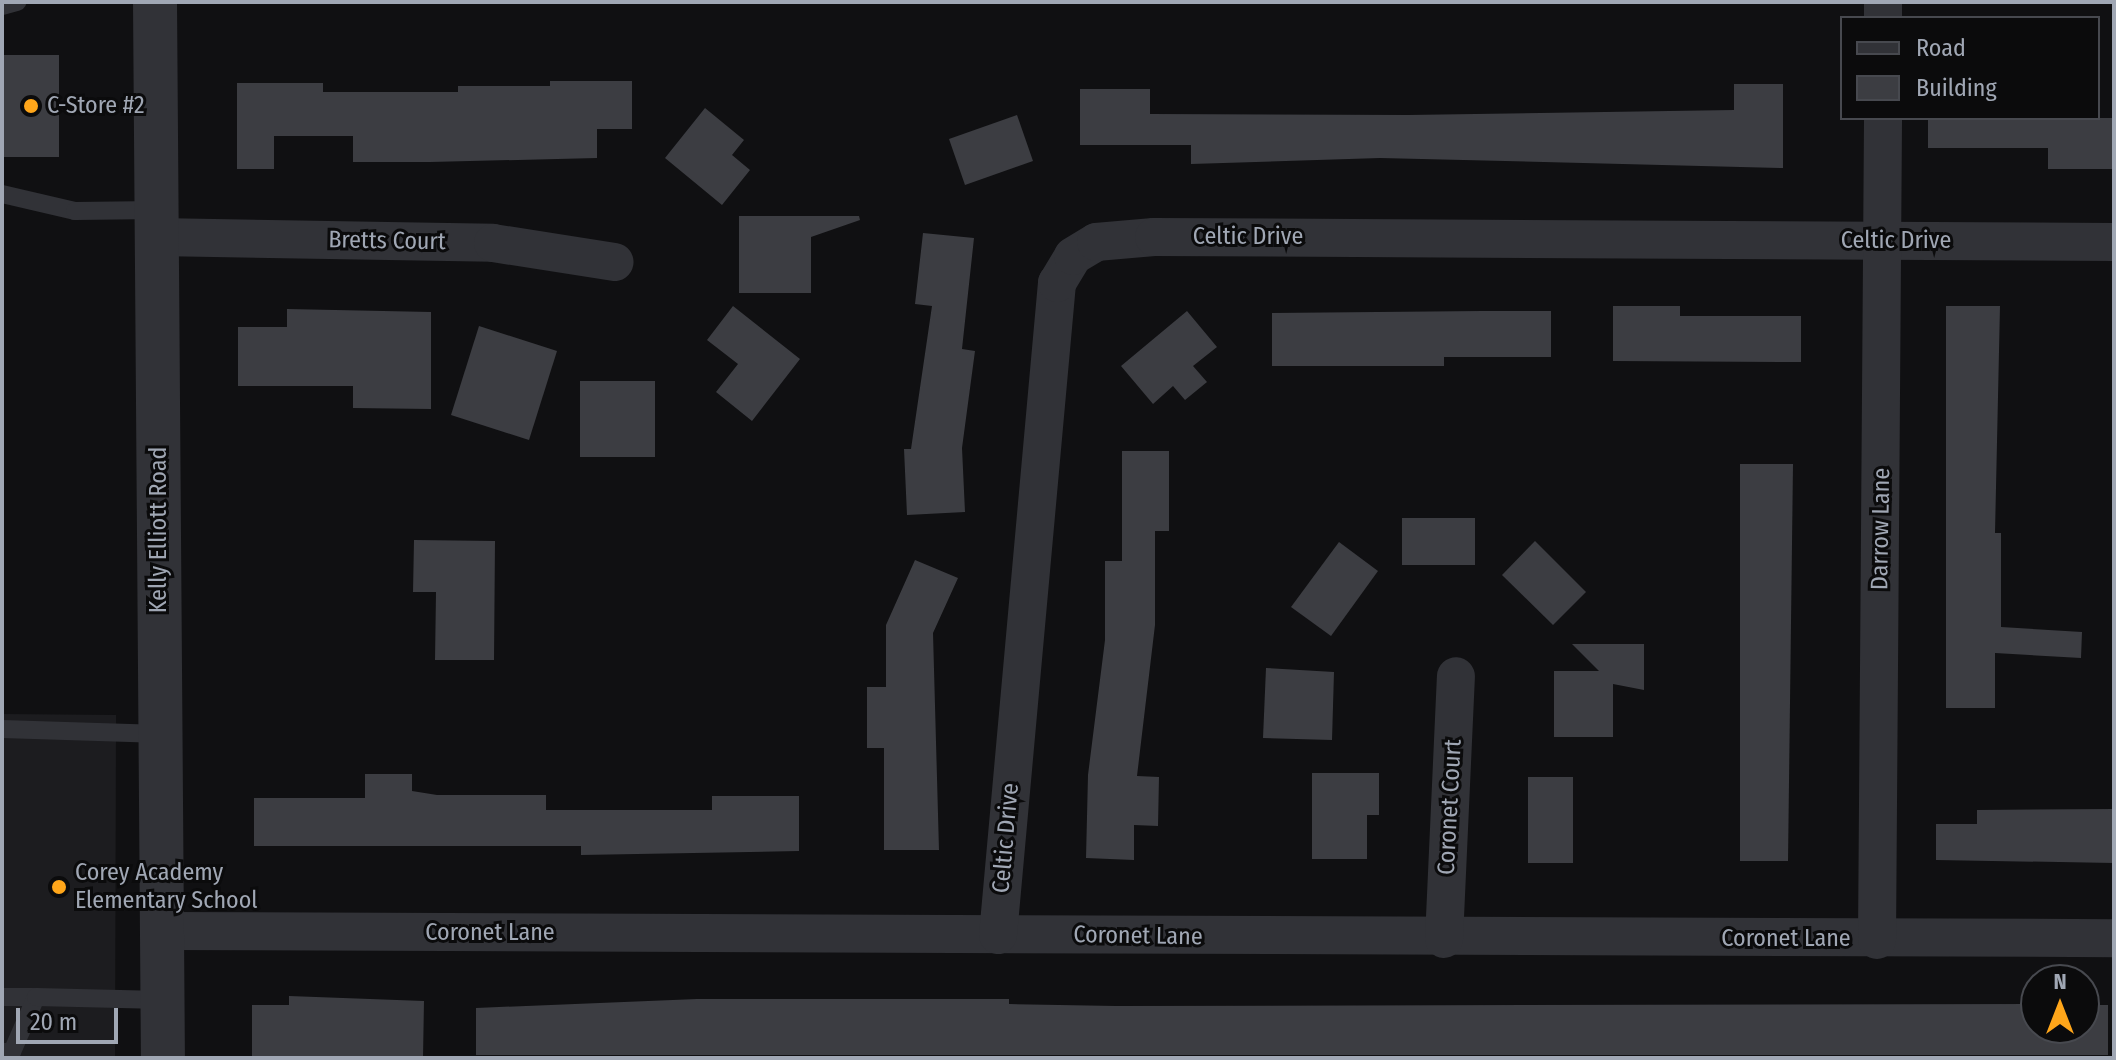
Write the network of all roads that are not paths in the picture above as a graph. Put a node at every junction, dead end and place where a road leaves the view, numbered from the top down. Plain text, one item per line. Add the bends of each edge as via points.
1 (17, 2) edge
2 (155, 2) edge
3 (2, 6) edge
4 (1883, 120) edge
5 (2, 194) edge
6 (157, 224) junction
7 (1884, 241) junction
8 (2114, 242) edge
9 (615, 262) dead end
10 (1456, 676) dead end
11 (2, 729) edge
12 (162, 734) junction
13 (162, 931) junction
14 (998, 935) junction
15 (2114, 938) edge
16 (1444, 939) junction
17 (1877, 940) junction
18 (2, 997) edge
19 (36, 997) junction
20 (162, 1000) junction
21 (9, 1054) edge
22 (163, 1058) edge

1 - 3 lane
2 - 6 street, Kelly Elliott Road
4 - 7 street, Darrow Lane
5 - 6 lane
6 - 9 street, Bretts Court via 493,243
6 - 12 street, Kelly Elliott Road
7 - 8 street, Celtic Drive
7 - 14 street, Celtic Drive via 1154,237 1096,242 1073,256 1057,283
7 - 17 street, Darrow Lane
10 - 16 street, Coronet Court
11 - 12 lane
12 - 13 street, Kelly Elliott Road
13 - 14 street, Coronet Lane
13 - 20 street, Kelly Elliott Road
14 - 16 street, Coronet Lane
15 - 17 street, Coronet Lane
16 - 17 street, Coronet Lane
18 - 19 lane
19 - 20 lane
19 - 21 lane
20 - 22 street, Kelly Elliott Road

